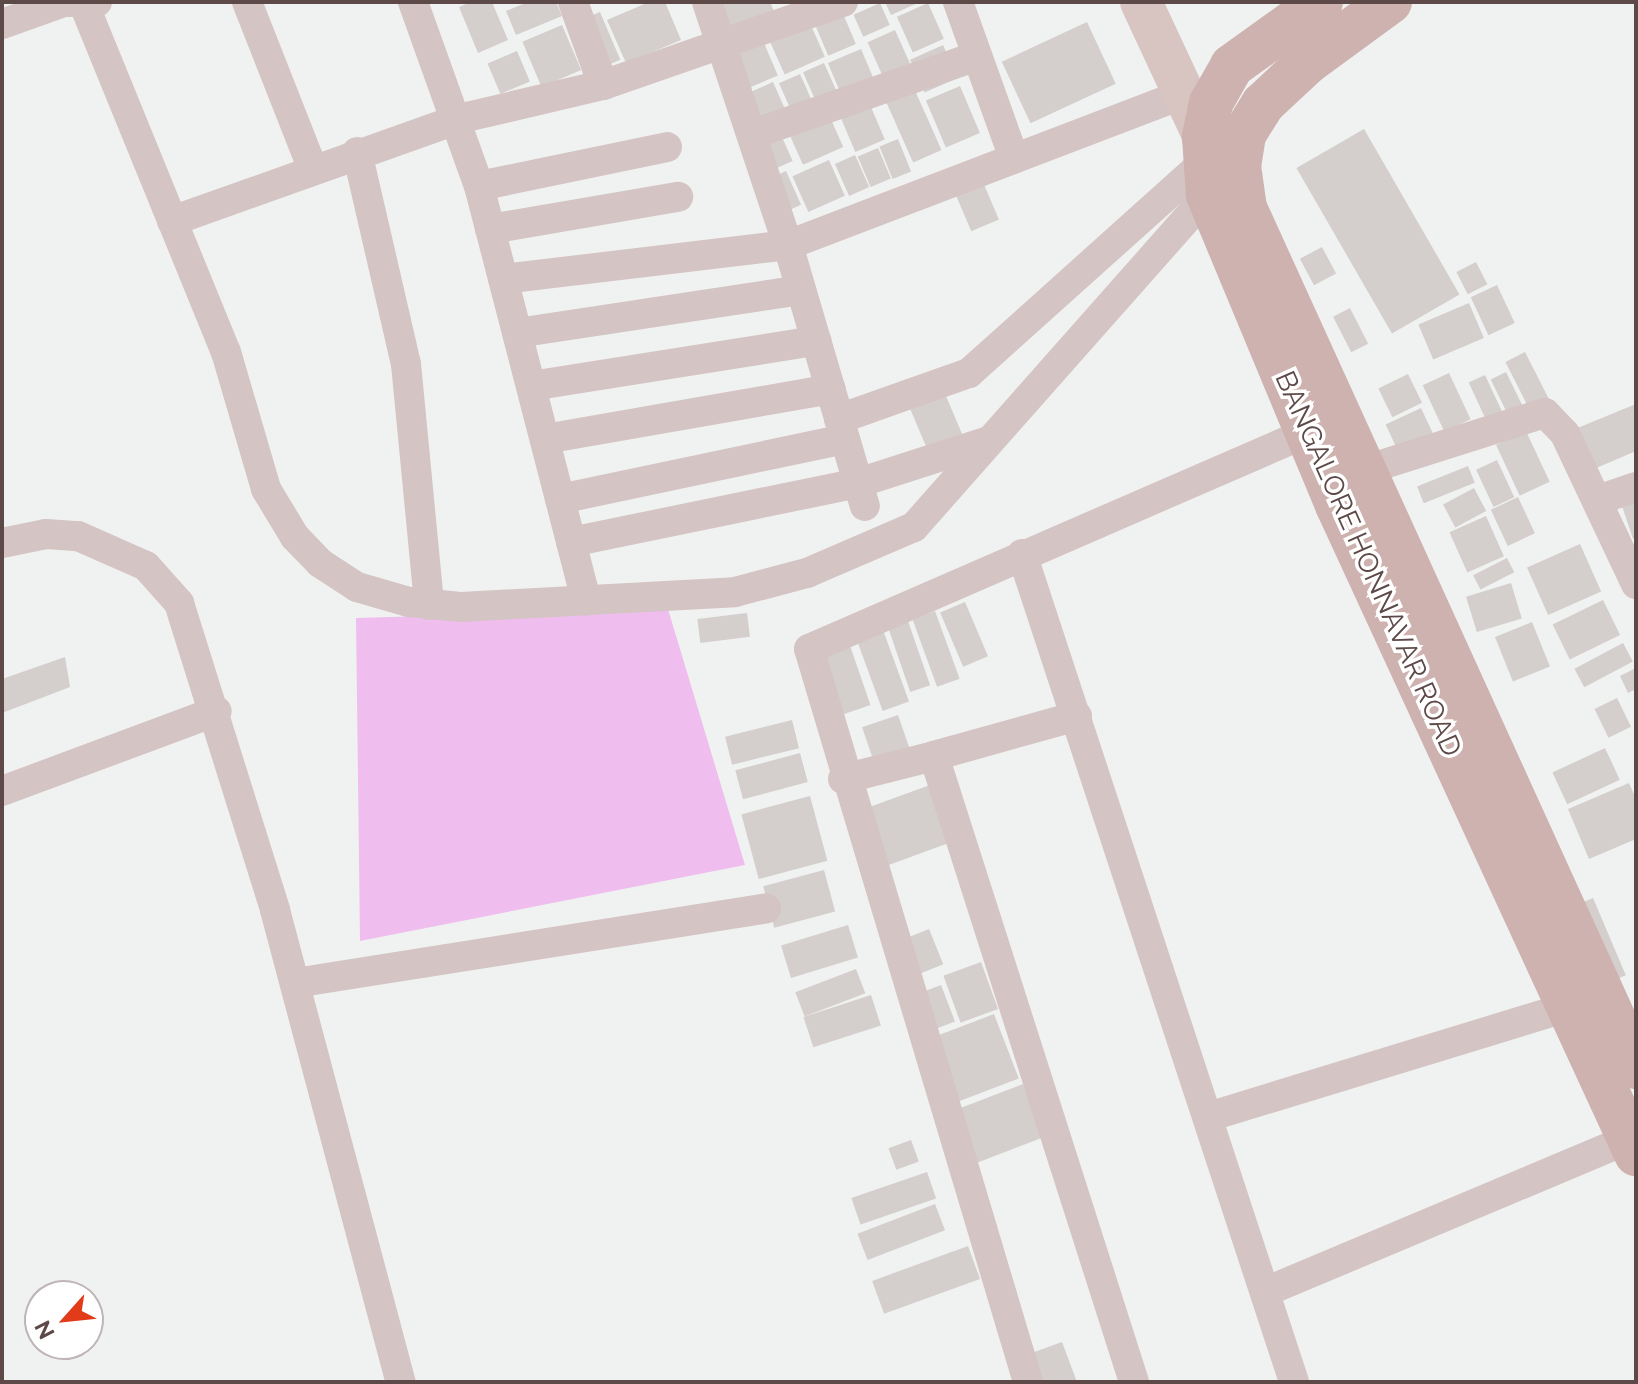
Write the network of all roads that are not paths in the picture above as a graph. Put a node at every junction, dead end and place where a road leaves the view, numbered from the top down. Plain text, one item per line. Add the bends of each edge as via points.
1 (247, 2) edge
2 (413, 2) edge
3 (573, 2) edge
4 (707, 2) edge
5 (843, 2) edge
6 (958, 2) edge
7 (1141, 2) edge
8 (1321, 2) edge
9 (1390, 2) edge
10 (88, 3) edge
11 (2, 24) edge
12 (722, 42) junction
13 (977, 56) junction
14 (603, 85) junction
15 (1184, 94) junction
16 (458, 119) junction
17 (753, 134) junction
18 (667, 147) dead end
19 (357, 152) junction
20 (1014, 158) junction
21 (1214, 165) junction
22 (312, 167) junction
23 (479, 186) junction
24 (678, 197) dead end
25 (172, 221) junction
26 (490, 229) junction
27 (788, 245) junction
28 (503, 279) junction
29 (801, 290) junction
30 (517, 333) junction
31 (816, 341) junction
32 (531, 386) junction
33 (831, 389) junction
34 (842, 429) junction
35 (1306, 433) junction
36 (545, 439) junction
37 (991, 440) junction
38 (1362, 471) junction
39 (1636, 487) edge
40 (861, 495) junction
41 (560, 499) junction
42 (1598, 500) junction
43 (571, 542) junction
44 (2, 543) edge
45 (1022, 554) junction
46 (1636, 584) edge
47 (586, 600) junction
48 (429, 605) junction
49 (217, 711) junction
50 (1077, 716) junction
51 (934, 756) junction
52 (843, 779) junction
53 (2, 791) edge
54 (766, 908) dead end
55 (295, 983) junction
56 (1571, 1006) junction
57 (1636, 1067) edge
58 (1208, 1117) junction
59 (1633, 1146) edge
60 (1265, 1292) junction
61 (401, 1382) edge
62 (1028, 1382) edge
63 (1134, 1382) edge
64 (1294, 1382) edge

1 - 22 street
2 - 16 street
3 - 14 street
4 - 12 street
5 - 12 street
6 - 13 street
7 - 15 main road
8 - 21 main road via 1232,66 1211,103
9 - 21 main road via 1308,62 1263,104 1244,135
10 - 11 street via 64,2
10 - 25 street
12 - 14 street
12 - 17 street
13 - 17 street
13 - 20 street
14 - 16 street
15 - 20 street
15 - 21 main road
16 - 19 street
16 - 23 street
17 - 27 street
18 - 23 street
19 - 22 street
19 - 48 street via 406,364
20 - 27 street
21 - 34 street via 969,373
21 - 35 main road, BANGALORE HONNAVAR ROAD
21 - 37 street
21 - 38 main road via 1245,208
22 - 25 street
23 - 26 street
24 - 26 street
25 - 48 street via 226,352 266,489 295,537 357,587
26 - 28 street
27 - 28 street
27 - 29 street
28 - 30 street
29 - 30 street
29 - 31 street
30 - 32 street
31 - 32 street
31 - 33 street
32 - 36 street
33 - 34 street
33 - 36 street
34 - 40 street
34 - 41 street
35 - 45 street
35 - 56 main road, BANGALORE HONNAVAR ROAD
36 - 41 street
37 - 40 street
37 - 47 street via 914,527 807,573 735,592
38 - 42 street via 1545,413 1565,434
38 - 57 main road
39 - 42 street
40 - 43 street
41 - 43 street
42 - 46 street
43 - 47 street
44 - 49 street via 46,534 78,536 146,566 179,603
45 - 50 street
45 - 52 street via 809,649
47 - 48 street
49 - 53 street
49 - 55 street
50 - 51 street
50 - 58 street
51 - 52 street
51 - 63 street
52 - 62 street
54 - 55 street
55 - 61 street
56 - 58 street
56 - 59 main road, BANGALORE HONNAVAR ROAD
58 - 60 street
59 - 60 street
60 - 64 street

